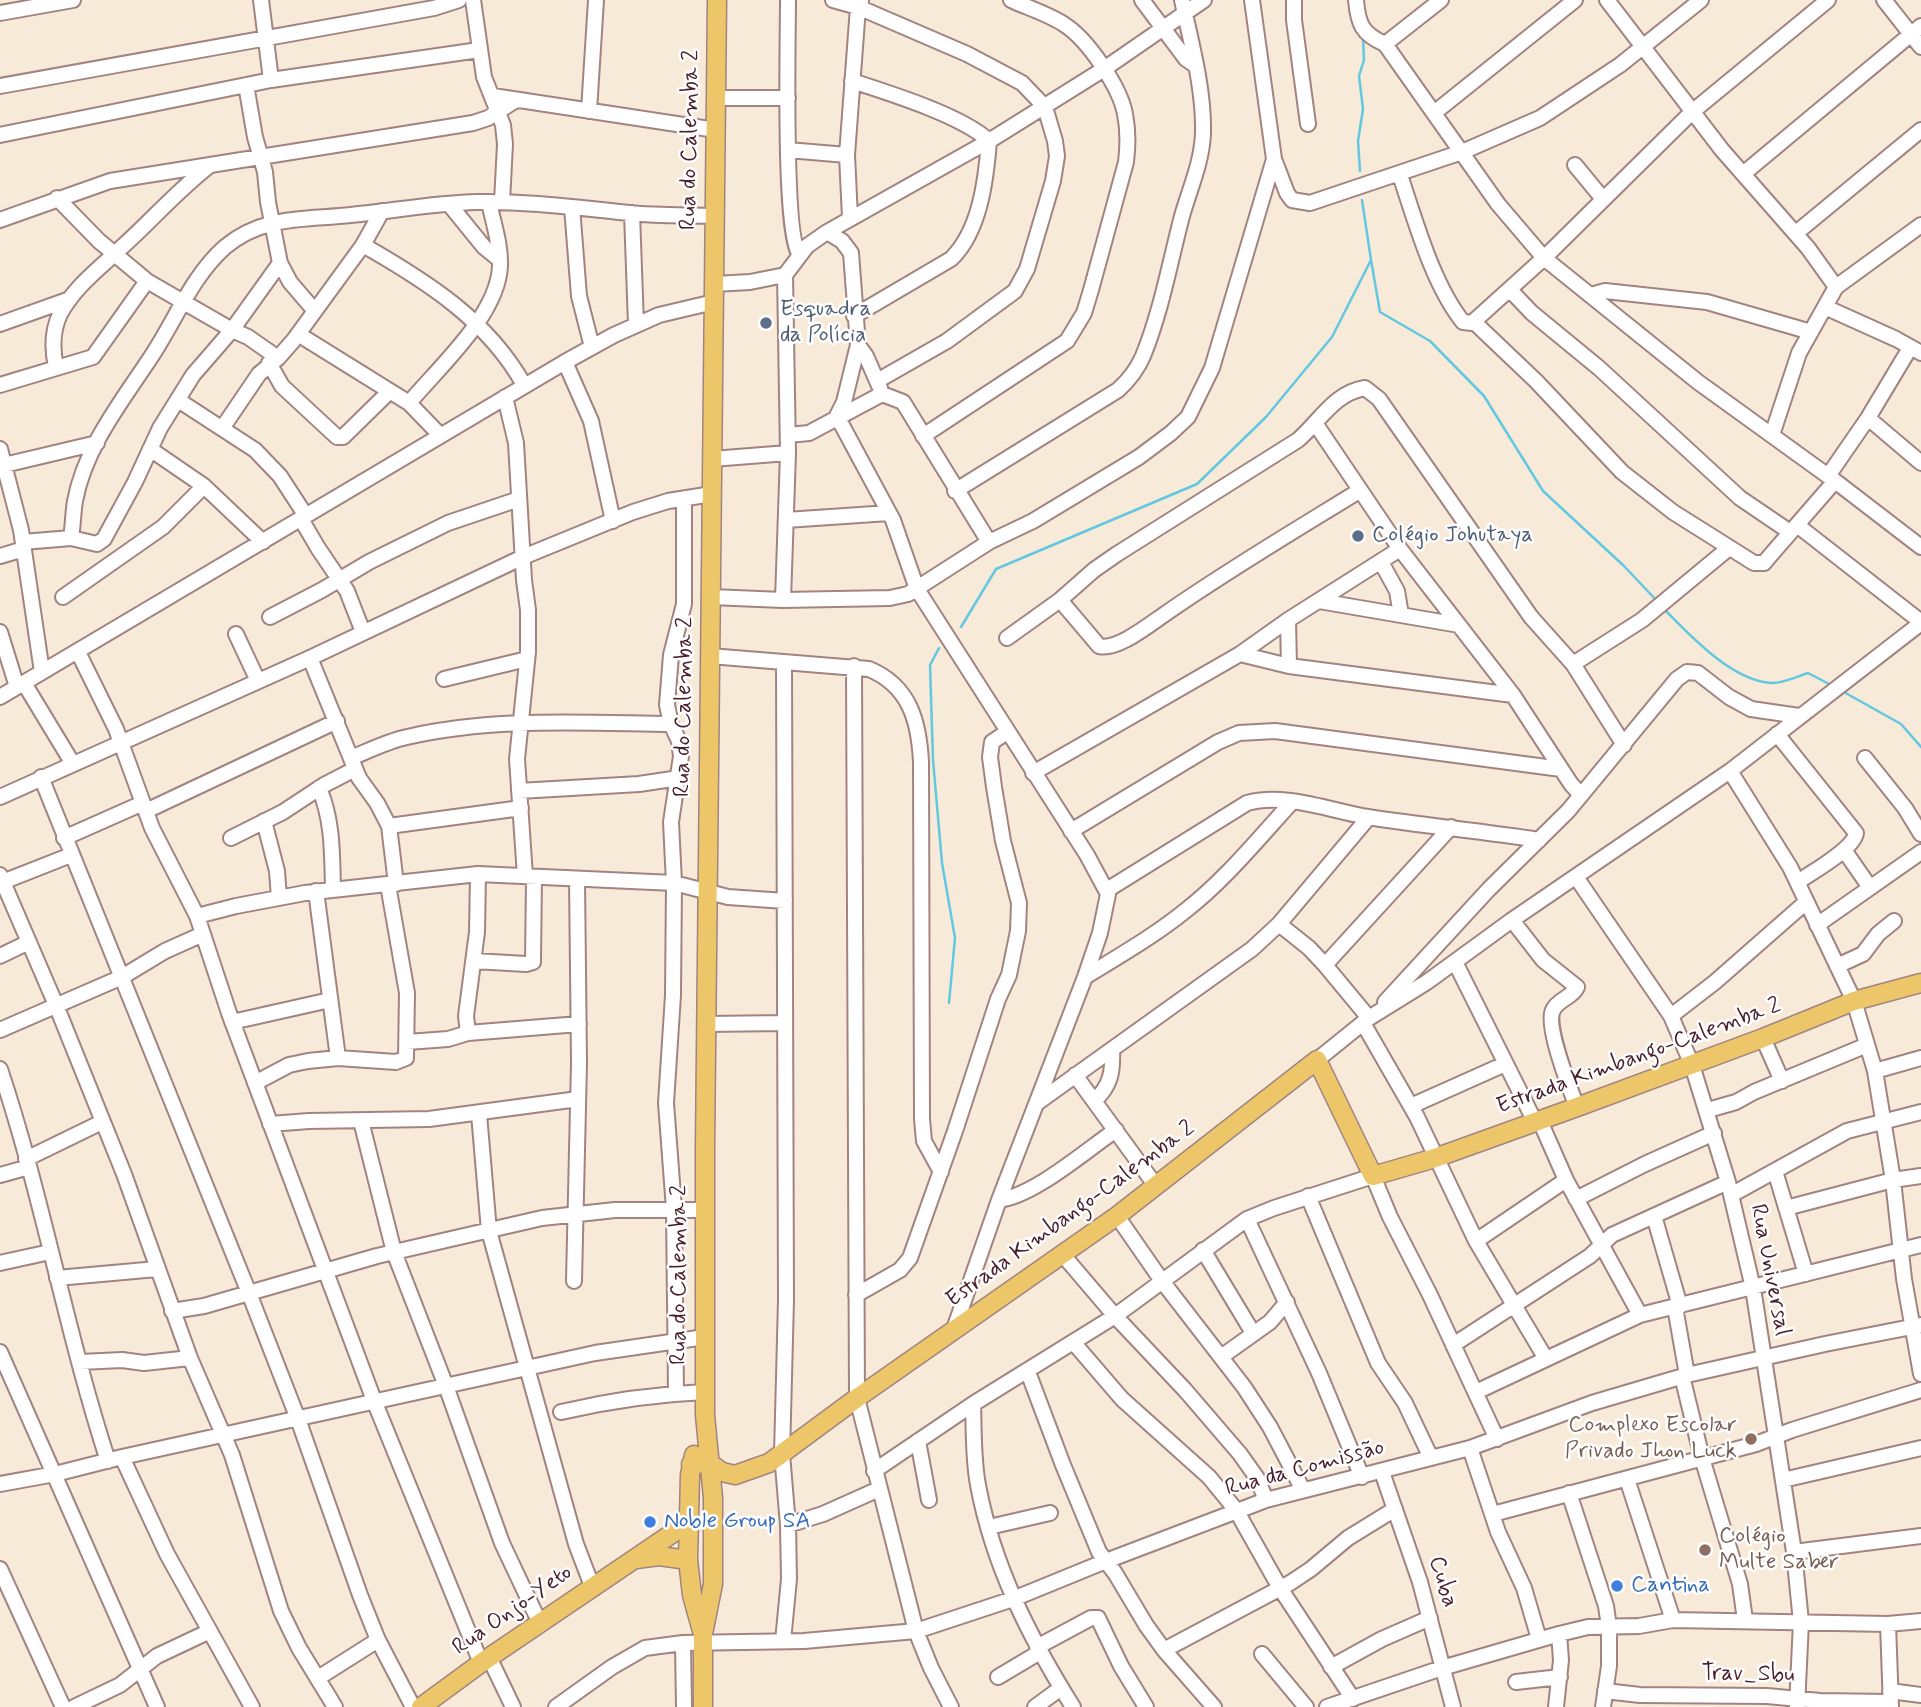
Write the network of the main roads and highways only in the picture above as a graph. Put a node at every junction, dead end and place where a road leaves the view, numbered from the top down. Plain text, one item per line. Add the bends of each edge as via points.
1 (717, 0) edge
2 (1921, 983) edge
3 (700, 1464) junction
4 (743, 1473) junction
5 (713, 1498) junction
6 (688, 1521) junction
7 (636, 1559) junction
8 (688, 1560) junction
9 (713, 1584) junction
10 (690, 1586) junction
11 (703, 1639) junction
12 (431, 1704) edge
13 (703, 1707) edge

1 - 3 main road, Rua do Calemba 2 via 705,1415
2 - 4 main road, Estrada Kimbango-Calemba 2 via 1854,1000 1692,1065 1373,1176 1317,1060 1118,1216 769,1463
3 - 4 main road via 731,1475
3 - 5 main road, Rua do Calemba 2
3 - 6 main road, Rua do Calemba 2
4 - 5 main road, Estrada Kimbango-Calemba 2
5 - 9 main road, Rua do Calemba 2
6 - 7 main road, Rua Onjo-Yeto
6 - 8 main road, Rua do Calemba 2
7 - 8 main road
7 - 12 main road, Rua Onjo-Yeto via 485,1660
8 - 10 main road, Rua do Calemba 2
9 - 10 main road
9 - 11 main road, Rua do Calemba 2
10 - 11 main road, Rua do Calemba 2
11 - 13 main road, Rua do Calemba 2

